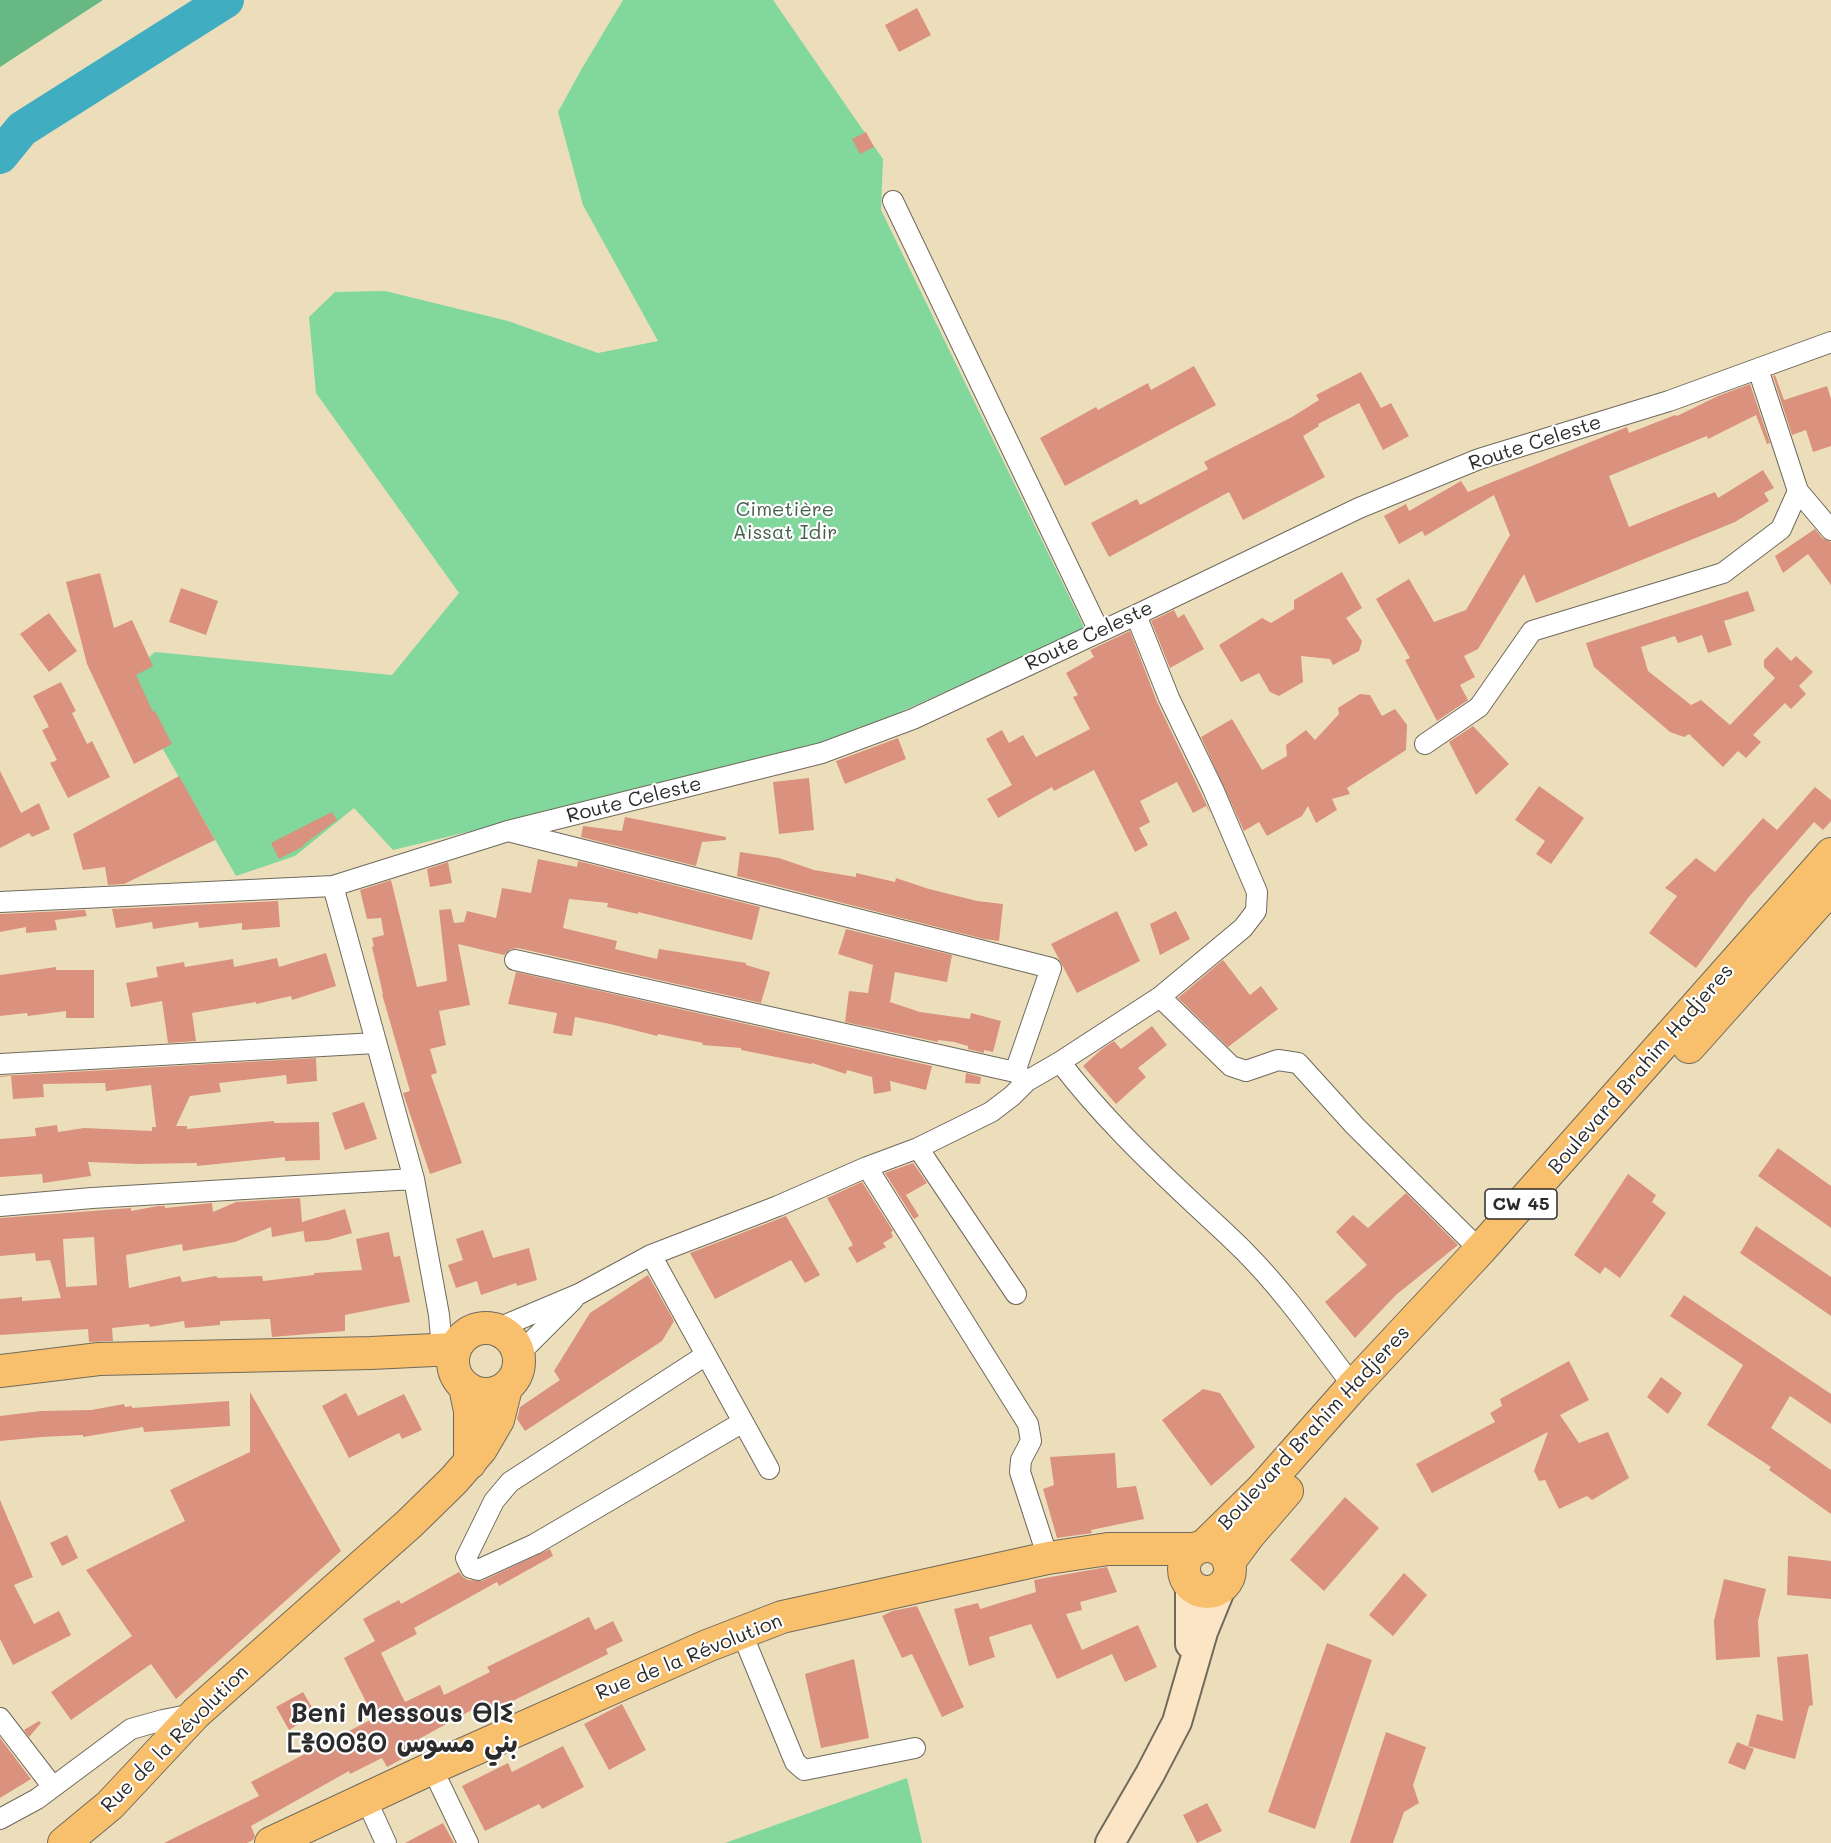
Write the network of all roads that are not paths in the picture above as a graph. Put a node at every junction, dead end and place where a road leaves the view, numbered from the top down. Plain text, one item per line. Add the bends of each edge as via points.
1 (893, 201) dead end
2 (1831, 342) edge
3 (1758, 369) junction
4 (1798, 491) junction
5 (1831, 530) edge
6 (1136, 615) junction
7 (1098, 631) junction
8 (1425, 744) dead end
9 (508, 831) junction
10 (1831, 854) edge
11 (333, 886) junction
12 (1831, 888) edge
13 (0, 902) edge
14 (515, 960) dead end
15 (1160, 997) junction
16 (376, 1043) junction
17 (1060, 1062) junction
18 (0, 1064) edge
19 (1021, 1076) junction
20 (918, 1148) junction
21 (867, 1167) junction
22 (414, 1179) junction
23 (0, 1206) edge
24 (1480, 1250) junction
25 (651, 1255) junction
26 (579, 1294) junction
27 (1016, 1294) dead end
28 (496, 1329) junction
29 (448, 1349) junction
30 (519, 1354) junction
31 (706, 1355) junction
32 (0, 1371) edge
33 (1353, 1386) junction
34 (465, 1387) junction
35 (506, 1388) junction
36 (743, 1422) junction
37 (470, 1462) junction
38 (769, 1469) dead end
39 (1048, 1558) junction
40 (1204, 1567) junction
41 (741, 1631) junction
42 (196, 1713) junction
43 (0, 1718) edge
44 (915, 1748) dead end
45 (432, 1768) junction
46 (53, 1787) junction
47 (366, 1798) junction
48 (0, 1819) edge
49 (64, 1843) edge
50 (271, 1843) edge
51 (386, 1843) edge
52 (468, 1843) edge
53 (1110, 1843) edge

1 - 7 street
2 - 3 street, Route Celeste
3 - 4 street
3 - 6 street, Route Celeste via 1669,401 1479,459 1359,507
4 - 5 street
4 - 8 street via 1781,529 1723,573 1532,631 1479,707
6 - 7 street, Route Celeste
6 - 15 street via 1257,892 1256,911 1243,928
7 - 9 street, Route Celeste via 913,719 822,753
9 - 11 street, Route Celeste
9 - 19 street via 1051,968
10 - 24 main road, Boulevard Brahim Hadjeres / CW 45
11 - 13 street, Route Celeste
11 - 16 street
12 - 40 main road, Boulevard Brahim Hadjeres / CW 45 via 1256,1527
14 - 19 street
15 - 17 street
15 - 24 street via 1231,1066 1246,1071 1278,1060 1298,1063 1355,1126
16 - 18 street
16 - 22 street
17 - 19 street
17 - 33 street via 1108,1120 1245,1251
19 - 20 street via 1012,1096 991,1112
20 - 21 street
20 - 27 street
21 - 25 street
21 - 39 street via 1028,1424 1031,1441 1020,1460 1020,1472
22 - 23 street
22 - 29 street
24 - 33 main road, Boulevard Brahim Hadjeres / CW 45
25 - 26 street
25 - 31 street
26 - 28 street
26 - 30 street
28 - 29 main road via 475,1329
28 - 30 main road via 511,1338
29 - 32 main road via 99,1359
29 - 34 main road via 457,1379
30 - 35 main road via 517,1373
31 - 36 street
31 - 36 street via 510,1482 494,1501 466,1558 471,1568 478,1570 535,1544
33 - 40 main road, Boulevard Brahim Hadjeres / CW 45 via 1261,1490
34 - 35 main road via 478,1394
34 - 37 main road via 470,1411
35 - 37 main road, Rue de la Révolution via 498,1420
36 - 38 street
37 - 42 main road, Rue de la Révolution via 409,1524
39 - 40 main road, Rue de la Révolution via 1132,1549
39 - 41 main road, Rue de la Révolution via 782,1617
40 - 53 main road via 1191,1621 1188,1685 1173,1730
41 - 44 street via 795,1762 804,1770
41 - 45 main road, Rue de la Révolution
42 - 46 street via 131,1729
42 - 49 main road, Rue de la Révolution via 110,1805
43 - 46 street
45 - 47 main road, Rue de la Révolution
45 - 52 street
46 - 48 street
47 - 50 main road, Rue de la Révolution
47 - 51 street

